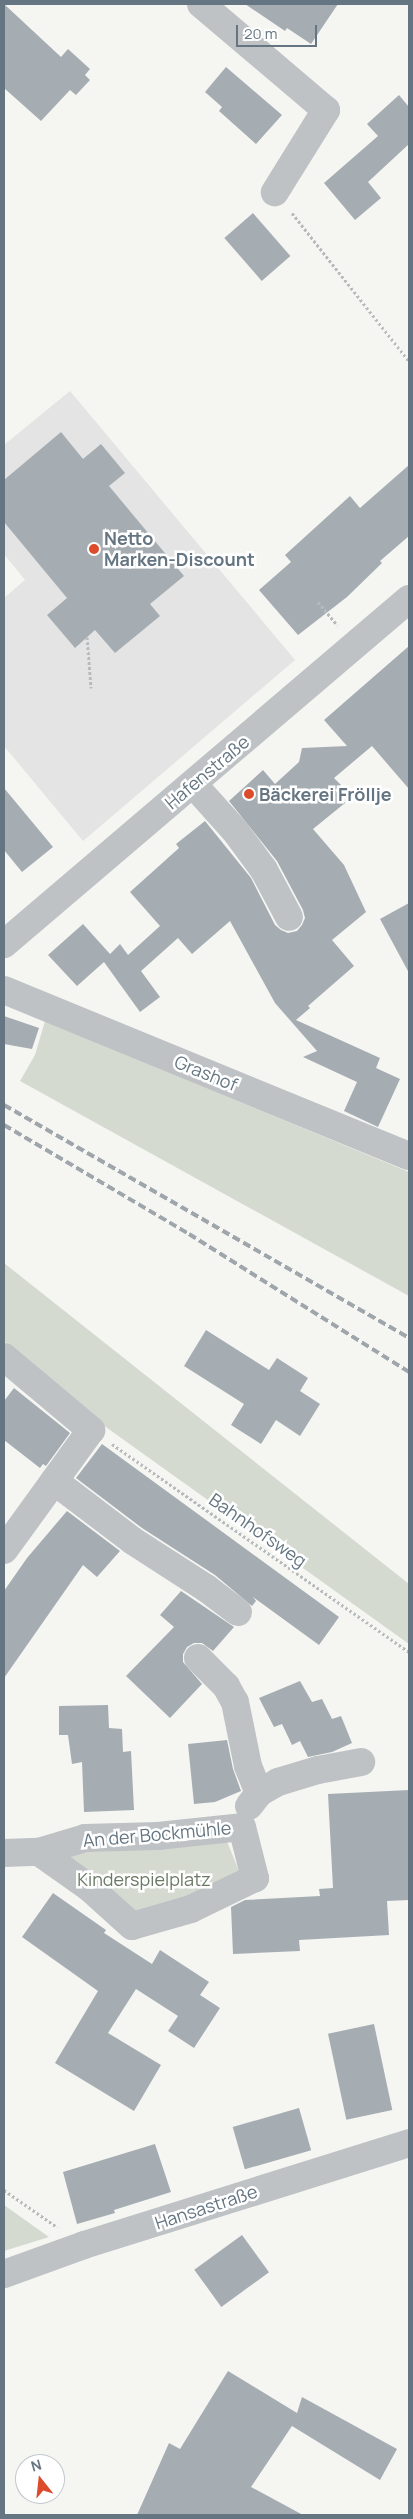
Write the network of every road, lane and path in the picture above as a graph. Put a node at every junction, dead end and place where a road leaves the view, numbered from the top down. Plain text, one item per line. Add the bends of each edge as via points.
1 (201, 4) edge
2 (275, 192) joint
3 (409, 361) edge
4 (409, 599) edge
5 (87, 638) dead end
6 (91, 688) dead end
7 (193, 784) junction
8 (290, 917) dead end
9 (4, 944) edge
10 (4, 990) edge
11 (409, 1156) edge
12 (4, 1358) edge
13 (91, 1430) junction
14 (54, 1481) junction
15 (4, 1550) edge
16 (238, 1612) dead end
17 (409, 1652) edge
18 (198, 1658) dead end
19 (361, 1762) dead end
20 (260, 1793) junction
21 (242, 1827) junction
22 (39, 1852) junction
23 (4, 1853) edge
24 (409, 2142) edge
25 (4, 2190) edge
26 (84, 2245) junction
27 (6, 2272) edge

1 - 2 street via 326,110
2 - 3 path
4 - 7 street, Hafenstraße
5 - 6 path
7 - 8 street via 236,832 264,870
7 - 9 street, Hafenstraße
10 - 11 street, Grashof
12 - 13 street
13 - 14 street
13 - 17 path, Bahnhofsweg
14 - 15 street
14 - 16 street via 133,1541
18 - 20 street via 226,1686 235,1702 248,1766
19 - 20 street via 278,1782
20 - 21 street via 249,1806
21 - 22 street, An der Bockmühle via 158,1836 85,1838
21 - 22 street, An der Bockmühle via 255,1878 190,1909 132,1926 90,1888
22 - 23 street, An der Bockmühle
24 - 26 street, Hansastraße
25 - 26 path
26 - 27 street, Hansastraße

